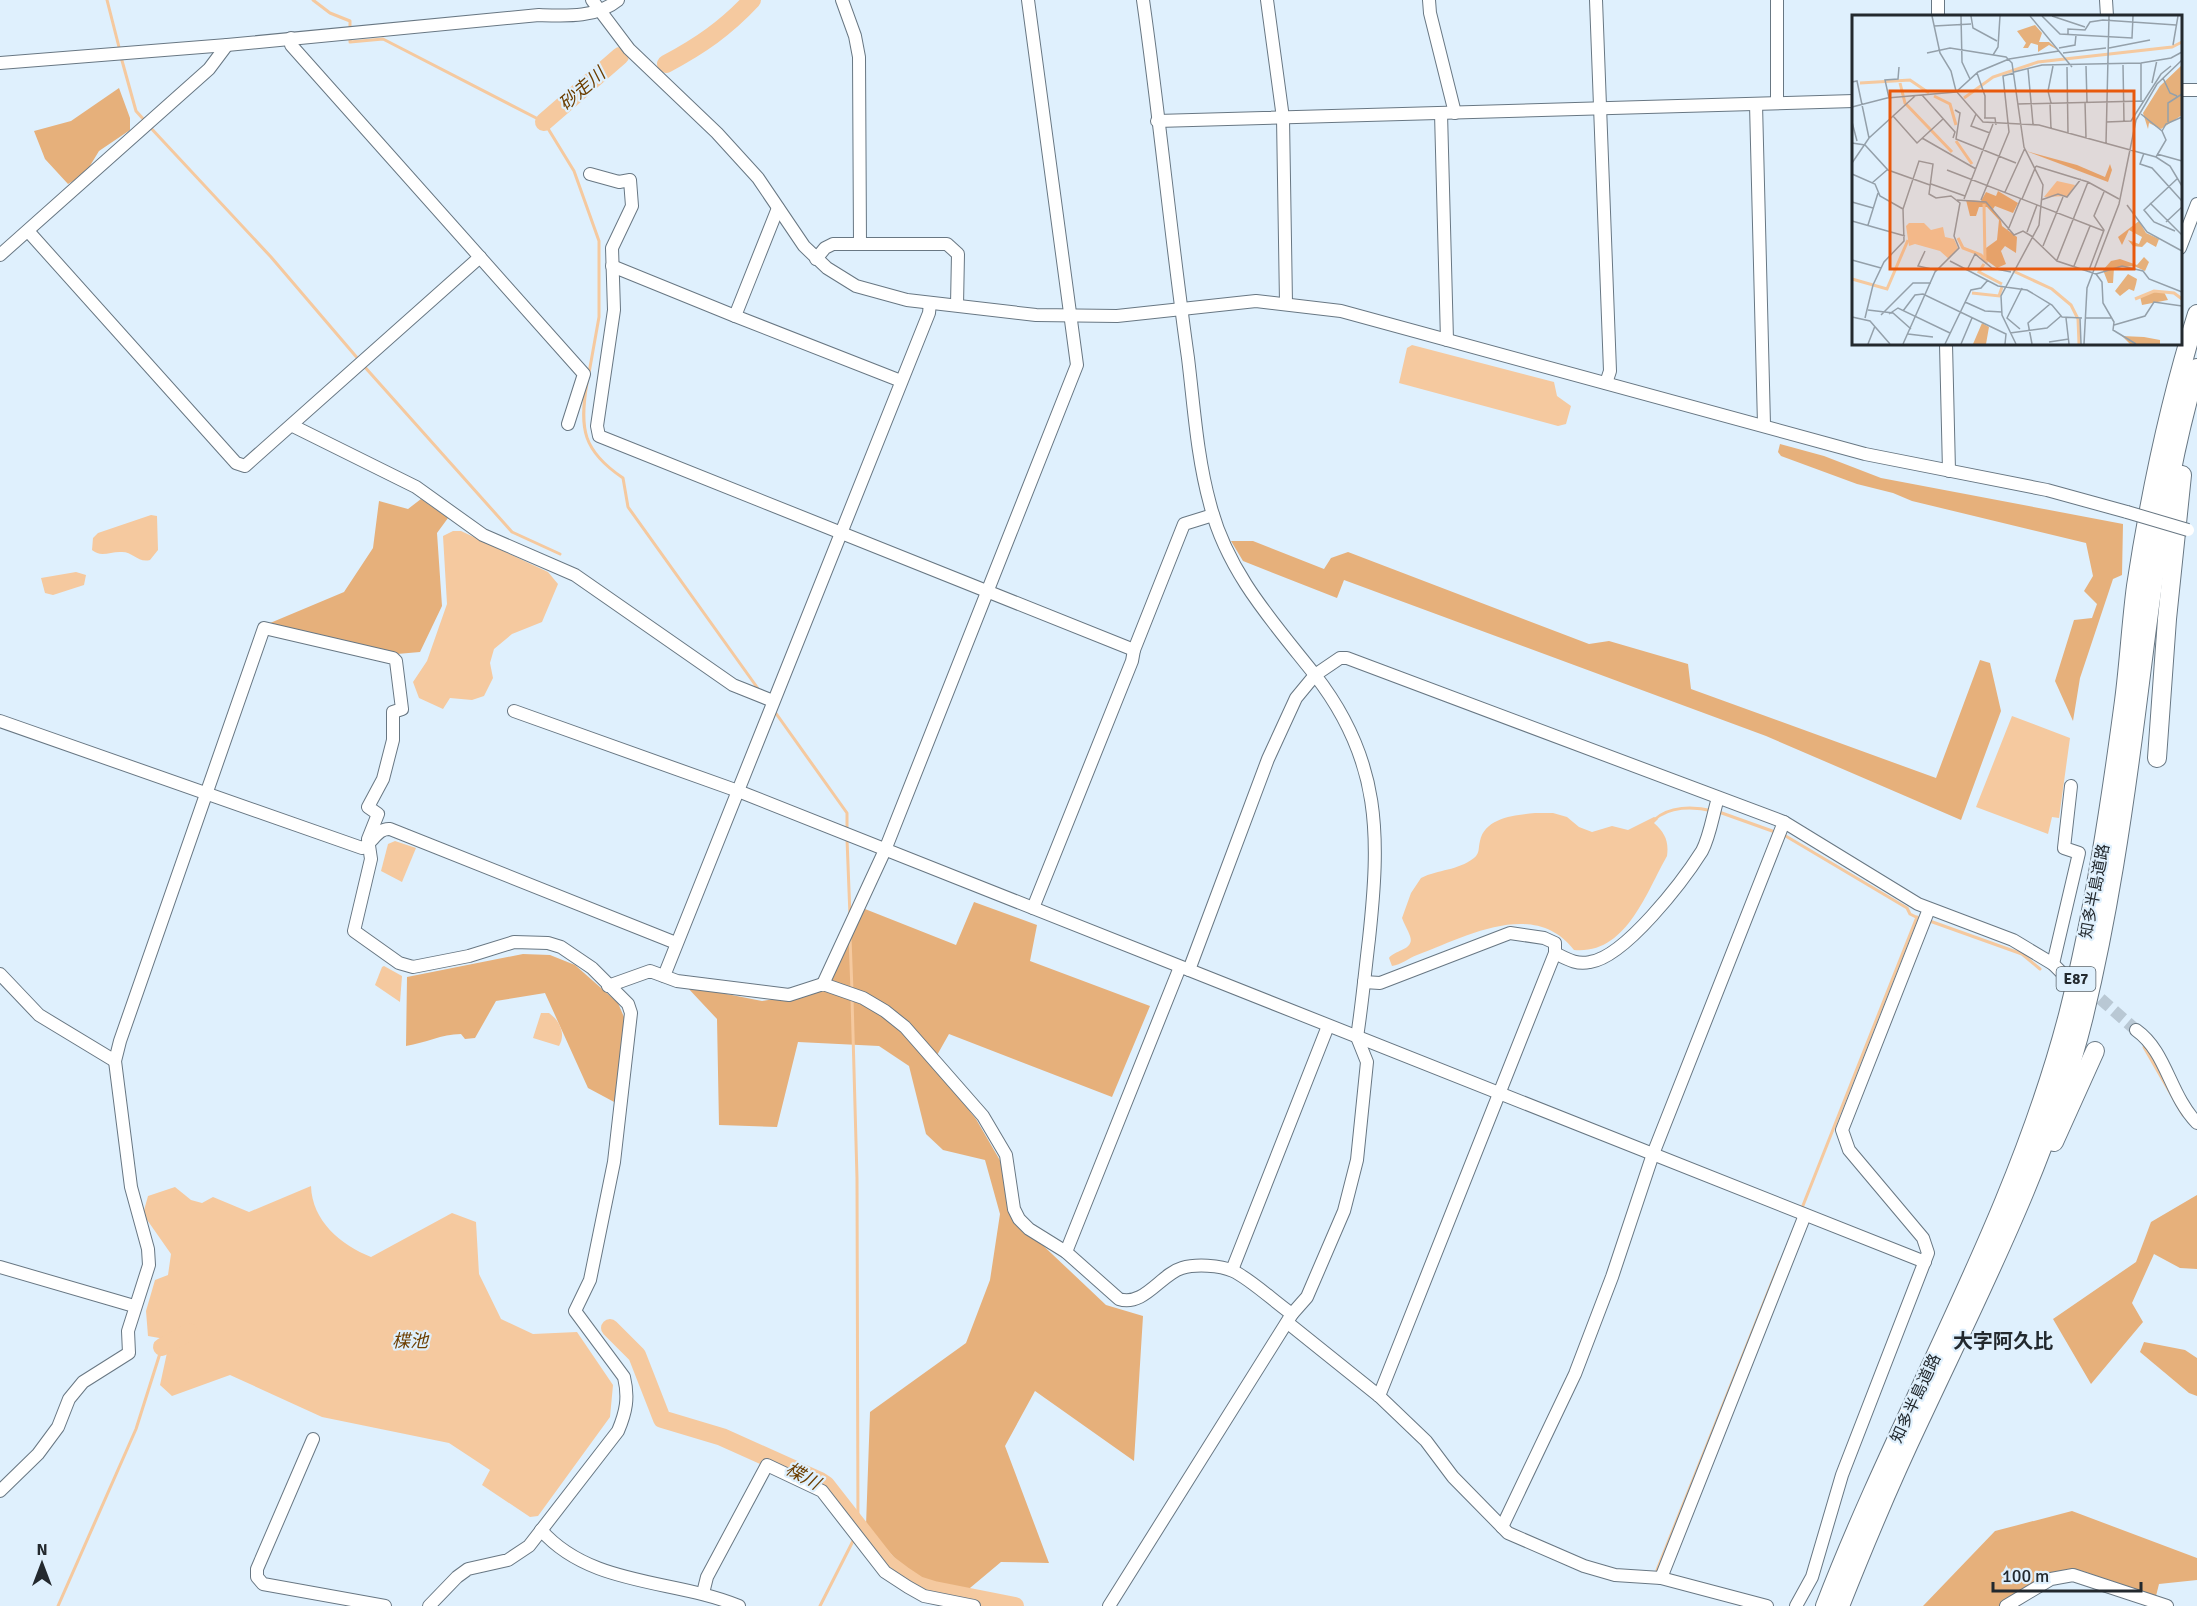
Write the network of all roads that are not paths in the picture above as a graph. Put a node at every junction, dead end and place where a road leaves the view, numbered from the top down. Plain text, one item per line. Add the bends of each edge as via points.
1 (618, 0) edge
2 (843, 0) edge
3 (1029, 0) edge
4 (1143, 0) edge
5 (1267, 0) edge
6 (1430, 0) edge
7 (1596, 0) edge
8 (1777, 0) edge
9 (2106, 0) edge
10 (595, 5) edge
11 (2107, 15) edge
12 (291, 38) junction
13 (227, 45) junction
14 (0, 63) edge
15 (1852, 101) edge
16 (1777, 103) junction
17 (1756, 104) junction
18 (1599, 107) junction
19 (1455, 112) junction
20 (1441, 113) junction
21 (1283, 118) junction
22 (1157, 122) junction
23 (590, 174) dead end
24 (2197, 204) edge
25 (778, 208) junction
26 (28, 231) junction
27 (860, 244) junction
28 (2182, 245) edge
29 (0, 255) edge
30 (480, 257) junction
31 (816, 259) junction
32 (612, 266) junction
33 (930, 303) junction
34 (1286, 303) junction
35 (957, 305) junction
36 (1181, 309) junction
37 (2197, 314) edge
38 (735, 316) junction
39 (1070, 316) junction
40 (1447, 340) junction
41 (1946, 345) edge
42 (2197, 368) edge
43 (901, 381) junction
44 (1606, 383) junction
45 (2197, 394) edge
46 (568, 424) dead end
47 (1764, 425) junction
48 (293, 426) junction
49 (1949, 471) junction
50 (1213, 515) junction
51 (2192, 531) edge
52 (840, 533) junction
53 (988, 591) junction
54 (1134, 650) junction
55 (1315, 675) junction
56 (773, 701) junction
57 (514, 711) dead end
58 (0, 721) edge
59 (2157, 758) dead end
60 (2071, 786) dead end
61 (738, 791) junction
62 (207, 794) junction
63 (1718, 798) junction
64 (1784, 822) junction
65 (371, 844) junction
66 (885, 849) junction
67 (1033, 908) junction
68 (1929, 909) junction
69 (676, 943) junction
70 (1555, 953) junction
71 (2054, 964) junction
72 (1184, 969) junction
73 (0, 974) edge
74 (664, 976) junction
75 (2067, 978) dead end
76 (1364, 982) junction
77 (823, 984) junction
78 (608, 986) junction
79 (1328, 1026) junction
80 (2136, 1030) tunnel mouth
81 (1357, 1037) junction
82 (2095, 1051) dead end
83 (115, 1061) junction
84 (1499, 1094) junction
85 (2197, 1123) edge
86 (1653, 1154) junction
87 (1805, 1215) junction
88 (1066, 1252) junction
89 (1996, 1258) junction
90 (1925, 1262) junction
91 (0, 1267) edge
92 (1232, 1270) junction
93 (134, 1306) junction
94 (1290, 1318) junction
95 (1379, 1396) junction
96 (313, 1439) dead end
97 (0, 1491) edge
98 (1503, 1527) junction
99 (541, 1530) junction
100 (1661, 1578) junction
101 (703, 1593) junction
102 (385, 1606) edge
103 (429, 1606) edge
104 (739, 1606) edge
105 (974, 1606) edge
106 (1109, 1606) edge
107 (1767, 1606) edge
108 (1796, 1606) edge
109 (1825, 1606) edge
110 (1840, 1606) edge
111 (2006, 1606) edge
112 (2167, 1606) edge

1 - 10 street via 610,7
2 - 27 street via 859,57
3 - 39 street
4 - 22 street
5 - 21 street
6 - 19 street
7 - 18 street
8 - 16 street
9 - 11 street
10 - 12 street via 573,17 539,15
10 - 25 street via 629,49 758,178
12 - 13 street
12 - 30 street via 291,45
13 - 14 street
13 - 26 street via 209,69
15 - 16 street
16 - 17 street
17 - 18 street
17 - 47 street
18 - 19 street
18 - 44 street via 1610,371
19 - 20 street
20 - 21 street
20 - 40 street
21 - 22 street
21 - 34 street
22 - 36 street
23 - 32 street via 619,182 630,180 632,207 612,248
24 - 28 street
25 - 31 street
25 - 38 street
26 - 29 street
26 - 48 street via 236,463 247,466
27 - 31 street via 831,245
27 - 35 street via 941,242 952,247 959,262
30 - 46 street via 587,375
30 - 48 street
31 - 33 street via 842,279 862,288
32 - 38 street
32 - 52 street via 614,310 597,426 600,436
33 - 35 street
33 - 43 street
34 - 36 street via 1237,301
34 - 40 street via 1341,311
35 - 39 street
36 - 39 street
36 - 50 street via 1204,478
37 - 109 highway, 知多半島道路 / E87 via 2173,394 2150,502 2105,832 2067,1017 2005,1198 1858,1520
38 - 43 street
39 - 53 street via 1077,354 1075,371
40 - 44 street
41 - 49 street
42 - 89 highway, 知多半島道路 / E87 via 2164,507 2120,830 2100,946 2064,1082
43 - 52 street
44 - 47 street
45 - 59 highway via 2177,508
47 - 49 street via 1865,454
48 - 56 street via 416,487 483,535 569,572 734,685
49 - 51 street, bridge via 2047,490
50 - 54 street via 1184,524
50 - 55 street via 1246,587
52 - 53 street
52 - 56 street
53 - 54 street
53 - 66 street
54 - 67 street
55 - 63 street via 1340,658 1347,658
55 - 72 street via 1296,698 1268,759
55 - 76 street via 1353,738 1373,806 1376,873
56 - 61 street
57 - 61 street
58 - 62 street
60 - 71 street via 2064,848 2079,853
61 - 66 street
61 - 69 street
62 - 65 street via 362,848
62 - 65 street via 264,628 393,658 402,710 393,712 393,740 383,779 368,807 378,814 368,839
62 - 83 street
63 - 64 street
63 - 70 street via 1703,849 1628,941 1588,963 1570,962
64 - 68 street
64 - 86 street
65 - 69 street via 380,831 390,829
65 - 78 street via 371,859 353,928 399,963 422,966 514,942 548,943 580,958
66 - 67 street
66 - 77 street
67 - 72 street
68 - 71 street via 2013,940
68 - 90 street via 1842,1130 1849,1150 1926,1242
69 - 74 street
70 - 76 street via 1555,943 1544,938 1510,933 1380,984
70 - 84 street
71 - 75 street
72 - 79 street
72 - 88 street
73 - 83 street via 39,1015
74 - 77 street via 789,995
74 - 78 street via 650,971
76 - 81 street
77 - 88 street via 863,998 885,1011 943,1067 983,1116 1006,1155 1018,1219
78 - 99 street via 630,1007 625,1074 614,1162 590,1280 575,1311 624,1377 627,1403 618,1431
79 - 81 street
79 - 92 street
80 - 85 street via 2149,1039 2170,1085
81 - 84 street
81 - 94 street via 1366,1062 1357,1160 1344,1211 1307,1297
82 - 89 highway via 2007,1247
83 - 93 street via 131,1187 150,1265
84 - 86 street
84 - 95 street
86 - 87 street
86 - 98 street via 1575,1374
87 - 90 street
87 - 100 street
88 - 92 street via 1126,1301 1136,1299 1181,1268
89 - 110 highway, 知多半島道路 / E87 via 1871,1528
90 - 108 street via 1842,1475 1812,1577
91 - 93 street
92 - 94 street
93 - 97 street via 128,1330 129,1353 83,1382 38,1454
94 - 95 street
94 - 106 street
95 - 98 street
96 - 102 street via 256,1576 263,1584
98 - 100 street via 1508,1533 1584,1566 1615,1575
99 - 101 street via 558,1547 596,1567 630,1579
99 - 103 street via 519,1555 485,1563 457,1576
100 - 107 street
101 - 104 street
101 - 105 street via 707,1577 767,1465 822,1491 885,1572 924,1596
111 - 112 street via 2051,1579 2073,1575

